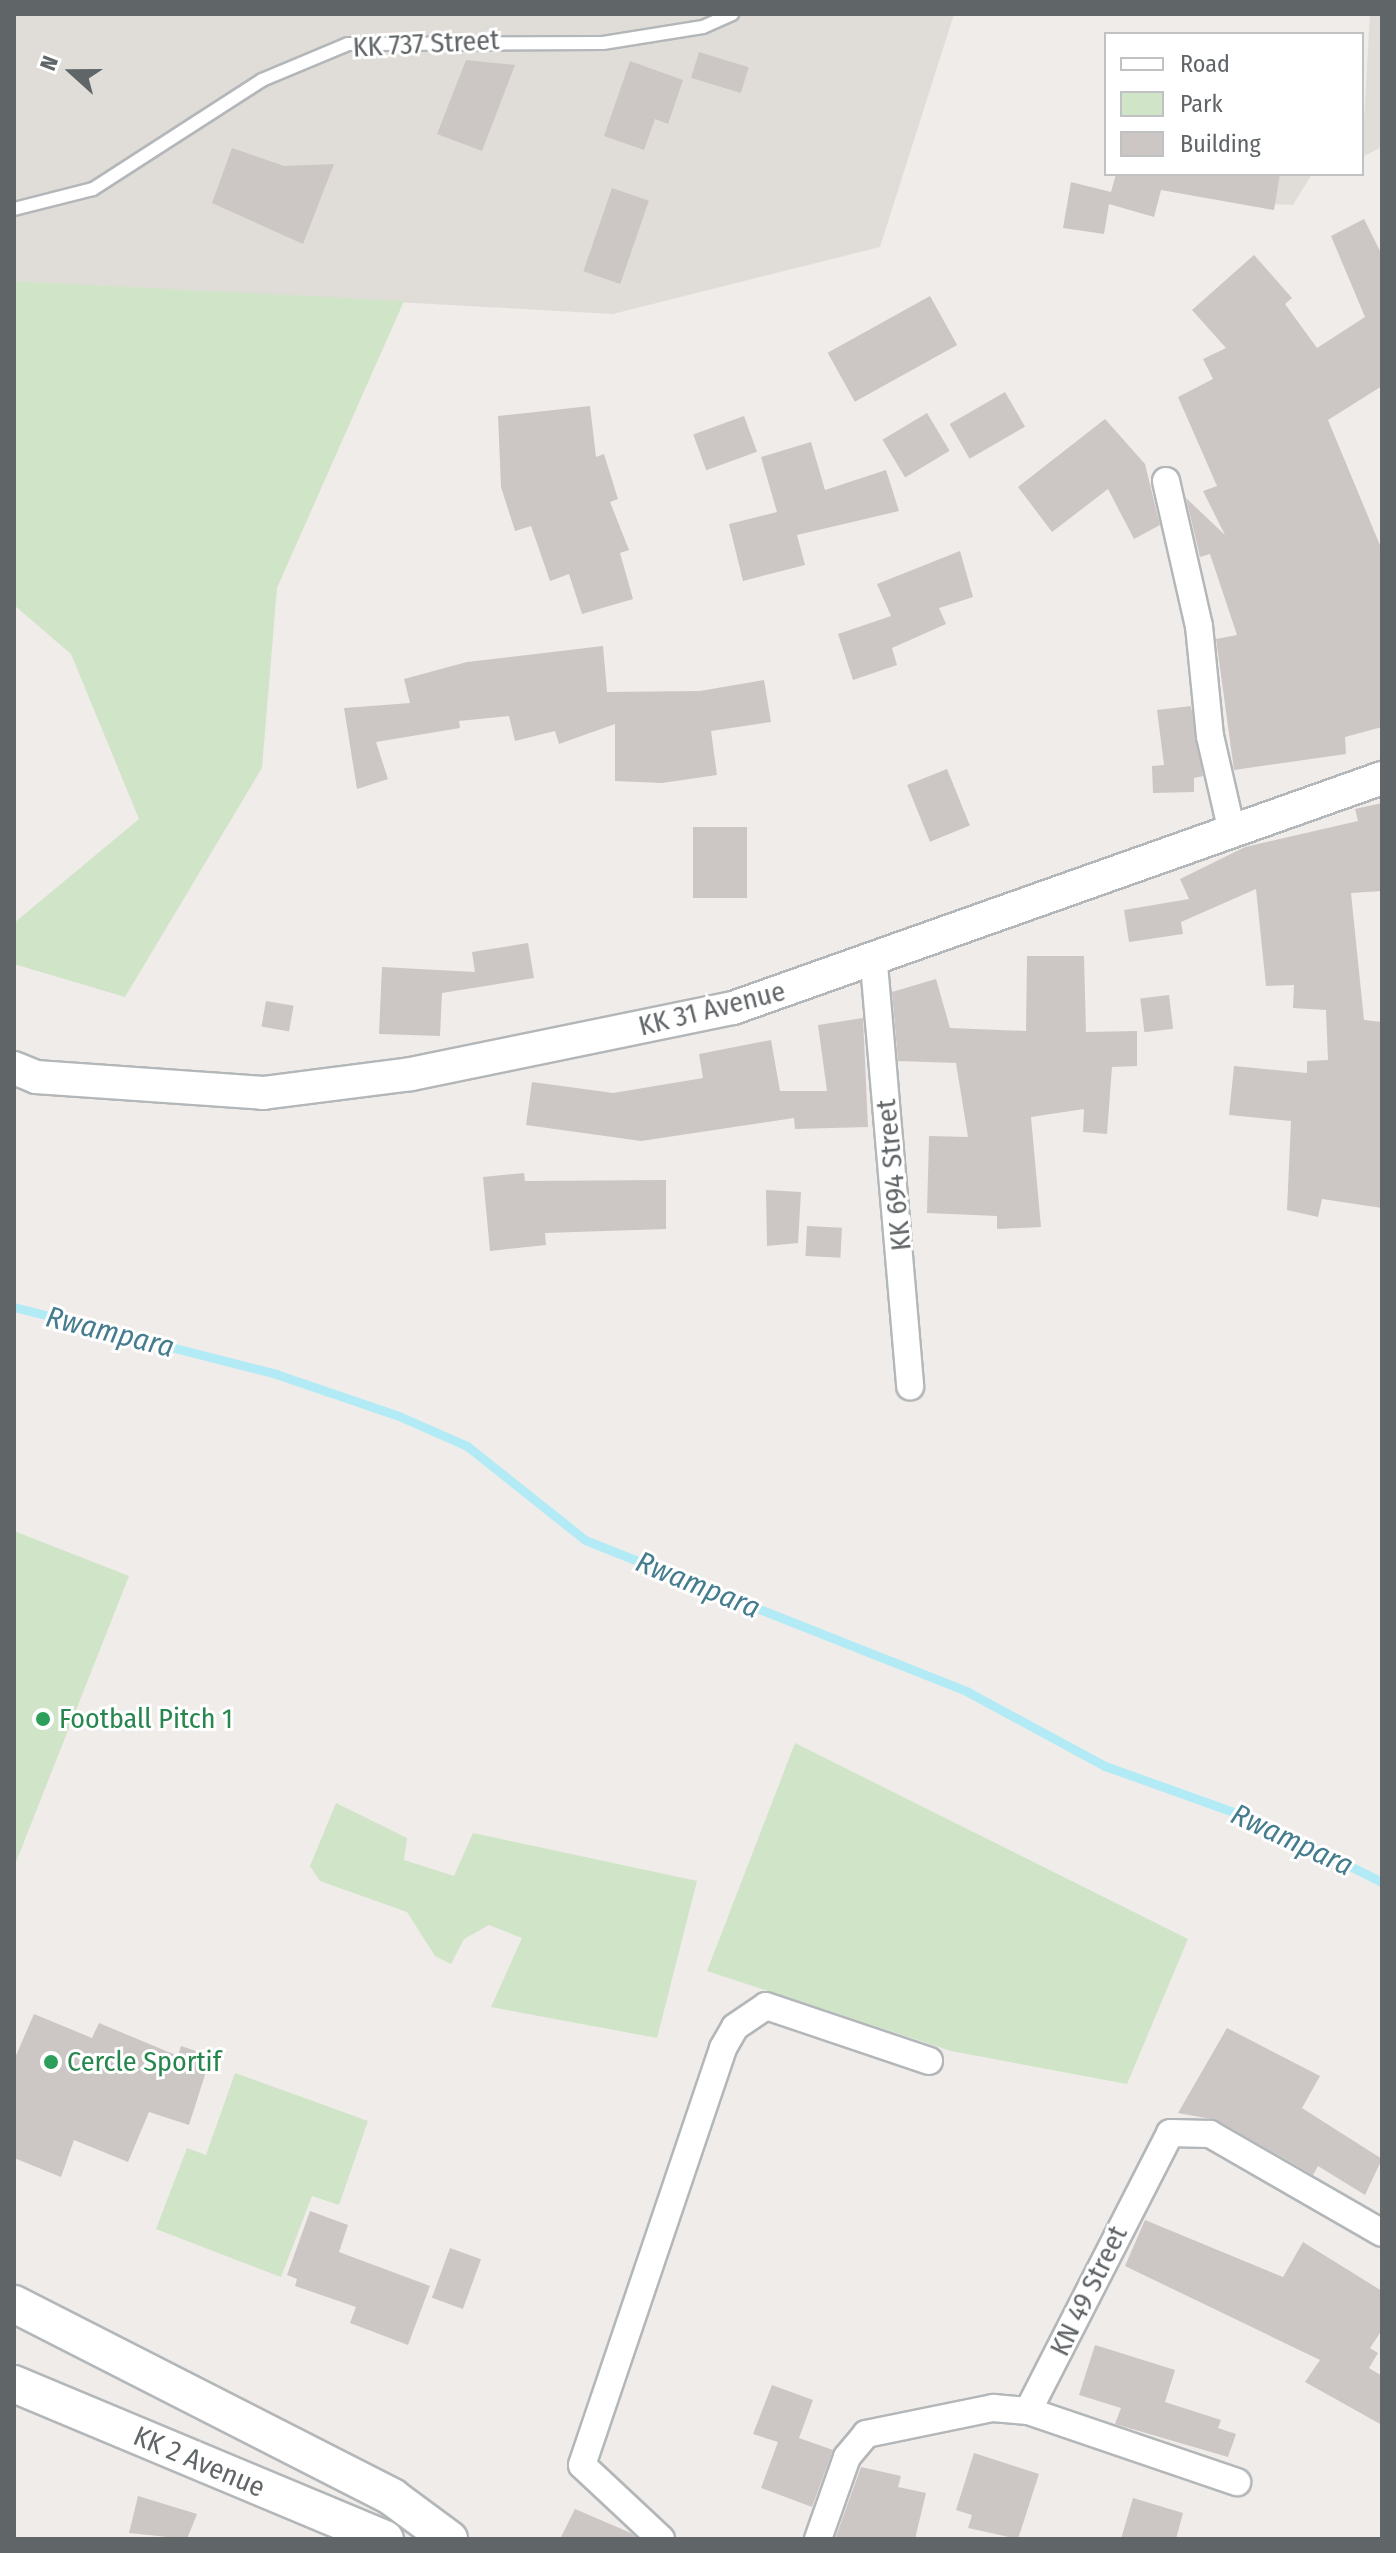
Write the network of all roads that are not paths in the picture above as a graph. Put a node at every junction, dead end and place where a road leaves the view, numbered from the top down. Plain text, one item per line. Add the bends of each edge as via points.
1 (732, 14) edge
2 (14, 209) edge
3 (1166, 481) dead end
4 (1382, 778) edge
5 (1232, 832) junction
6 (874, 964) junction
7 (14, 1068) edge
8 (910, 1386) dead end
9 (929, 2061) dead end
10 (1382, 2233) edge
11 (14, 2304) edge
12 (14, 2384) edge
13 (1028, 2411) junction
14 (1237, 2482) dead end
15 (368, 2536) edge
16 (449, 2539) edge
17 (661, 2539) edge
18 (818, 2539) edge

1 - 2 lane, KK 737 Street via 703,27 603,43 348,44 262,80 127,173
3 - 5 street via 1199,626 1210,736
4 - 5 street, KK 31 Avenue
5 - 6 street, KK 31 Avenue
6 - 7 street, KK 31 Avenue via 733,1008 411,1074 278,1091 36,1077
6 - 8 street, KK 694 Street
9 - 17 street via 766,2006 735,2027 723,2048 582,2465
10 - 13 street, KN 49 Street via 1210,2134 1170,2133
11 - 16 main road via 392,2497
12 - 15 main road, KK 2 Avenue
13 - 14 street
13 - 18 street via 993,2408 956,2421 866,2434 847,2457

